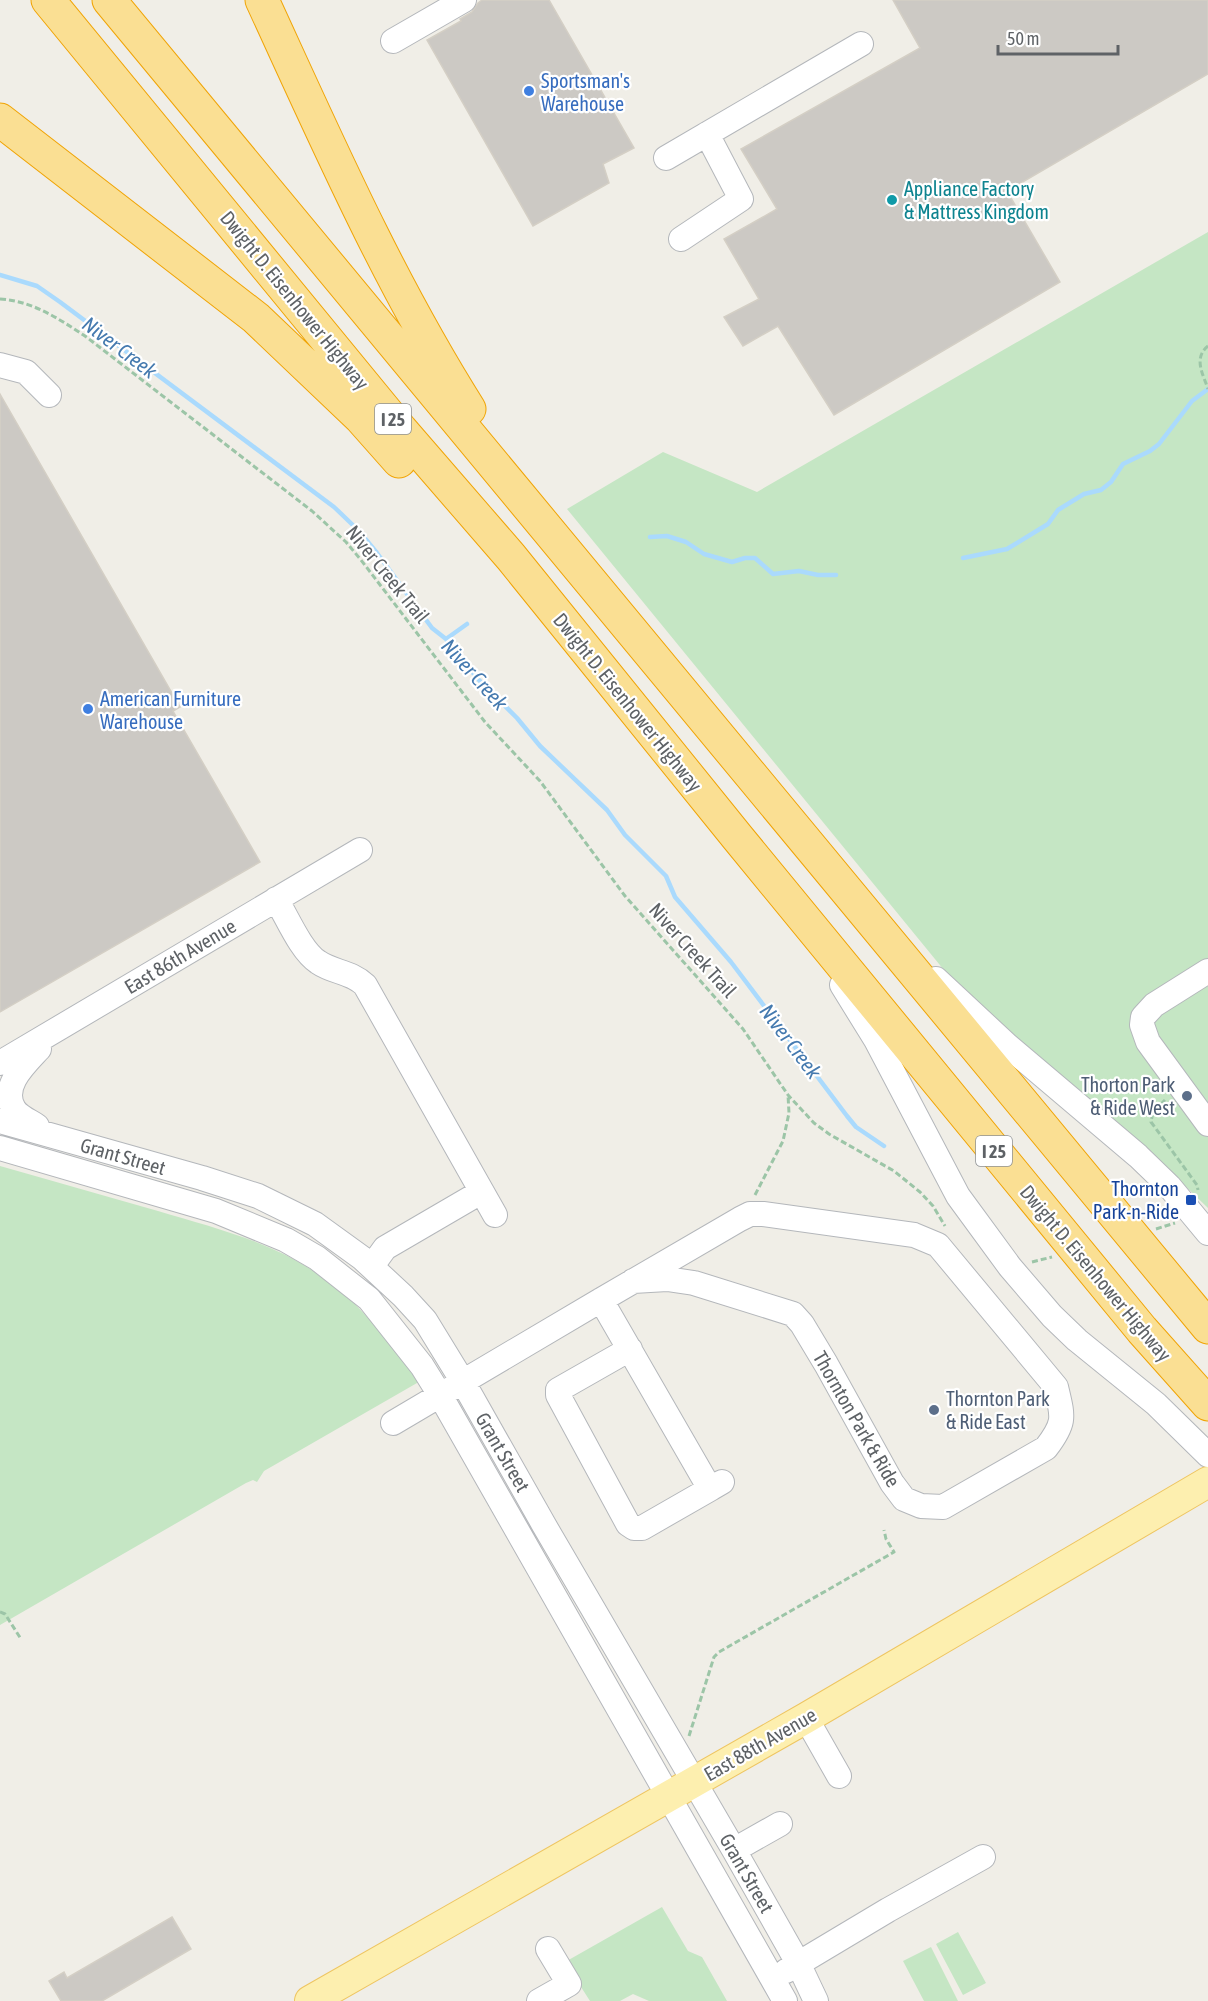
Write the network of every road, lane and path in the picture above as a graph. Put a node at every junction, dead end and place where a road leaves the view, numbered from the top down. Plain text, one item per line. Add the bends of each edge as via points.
1 (48, 0) edge
2 (72, 0) edge
3 (109, 0) edge
4 (262, 0) edge
5 (464, 0) edge
6 (393, 41) dead end
7 (861, 44) dead end
8 (0, 120) edge
9 (707, 134) junction
10 (666, 158) dead end
11 (681, 239) dead end
12 (0, 299) edge
13 (1208, 346) edge
14 (0, 365) edge
15 (1208, 389) edge
16 (49, 395) dead end
17 (568, 554) junction
18 (511, 557) junction
19 (360, 850) dead end
20 (820, 860) junction
21 (784, 894) junction
22 (276, 899) junction
23 (1208, 970) edge
24 (67, 1023) junction
25 (0, 1063) edge
26 (788, 1095) junction
27 (0, 1121) edge
28 (1208, 1124) edge
29 (58, 1137) junction
30 (0, 1148) edge
31 (481, 1192) junction
32 (750, 1214) junction
33 (495, 1215) dead end
34 (948, 1231) dead end
35 (1208, 1233) edge
36 (372, 1266) junction
37 (633, 1281) junction
38 (601, 1300) junction
39 (1208, 1327) edge
40 (630, 1349) junction
41 (463, 1382) junction
42 (1208, 1382) edge
43 (440, 1395) junction
44 (1208, 1404) edge
45 (393, 1422) dead end
46 (1208, 1455) edge
47 (1202, 1485) edge
48 (884, 1530) dead end
49 (0, 1612) edge
50 (21, 1639) dead end
51 (806, 1718) junction
52 (689, 1737) dead end
53 (839, 1776) dead end
54 (682, 1789) junction
55 (780, 1824) dead end
56 (734, 1850) junction
57 (983, 1857) dead end
58 (548, 1949) dead end
59 (798, 1963) junction
60 (773, 1978) junction
61 (310, 2001) edge
62 (539, 2001) edge
63 (785, 2001) edge
64 (816, 2001) edge

1 - 18 highway, Dwight D. Eisenhower Highway / I 25 via 401,430
2 - 42 highway
3 - 17 highway, I 25
4 - 17 highway via 368,229 411,311 490,443
5 - 6 street
7 - 9 street
8 - 18 highway via 256,318 360,417 461,529
9 - 10 street
9 - 11 street via 741,200
12 - 26 path, Niver Creek Trail via 29,304 85,336 312,511 346,542 472,706 540,781 625,896 743,1029
13 - 15 path via 1199,357
14 - 16 street via 26,372
17 - 20 highway, I 25
18 - 21 highway, Dwight D. Eisenhower Highway / I 25
19 - 22 street, East 86th Avenue
20 - 35 street via 984,1024 1155,1172
20 - 39 highway, I 25
21 - 44 highway, Dwight D. Eisenhower Highway / I 25 via 1135,1321
21 - 46 street via 876,1040 946,1174 982,1232 1052,1316 1156,1404
22 - 24 street, East 86th Avenue
22 - 31 street via 312,957 365,985
23 - 28 street via 1154,1005 1143,1017 1142,1025 1154,1052
24 - 25 street, East 86th Avenue
24 - 29 street via 14,1076 9,1099 21,1116
26 - 32 path via 783,1141 757,1189
26 - 34 path, Niver Creek Trail via 814,1123 894,1171 920,1192
27 - 29 street, Grant Street
29 - 36 street, Grant Street via 258,1196 315,1224
30 - 43 street, Grant Street via 216,1211 286,1240 317,1258 369,1299
31 - 33 street
31 - 36 street via 385,1248
32 - 37 street, Thornton Park & Ride
32 - 37 street, Thornton Park & Ride via 914,1235 938,1245 1056,1387 1063,1415 1058,1432 1046,1448 943,1507 921,1506 904,1499 892,1484 826,1364 793,1314 694,1283 667,1279
36 - 41 street, Grant Street via 425,1320
37 - 38 street, Thornton Park & Ride
38 - 40 street
38 - 41 street, Thornton Park & Ride
40 - 40 street via 716,1485 642,1528 627,1524 558,1395 558,1390
41 - 43 street, Thornton Park & Ride
41 - 54 street, Grant Street
43 - 45 street, Thornton Park & Ride
43 - 54 street, Grant Street via 555,1600
47 - 51 main road, East 88th Avenue
48 - 52 path via 894,1552 719,1652
49 - 50 path
51 - 53 street
51 - 54 main road, East 88th Avenue
54 - 56 street, Grant Street
54 - 60 street, Grant Street
54 - 61 main road, East 88th Avenue
55 - 56 street
56 - 59 street, Grant Street
57 - 59 street
58 - 62 street via 568,1984
59 - 60 street
59 - 64 street, Grant Street
60 - 63 street, Grant Street

